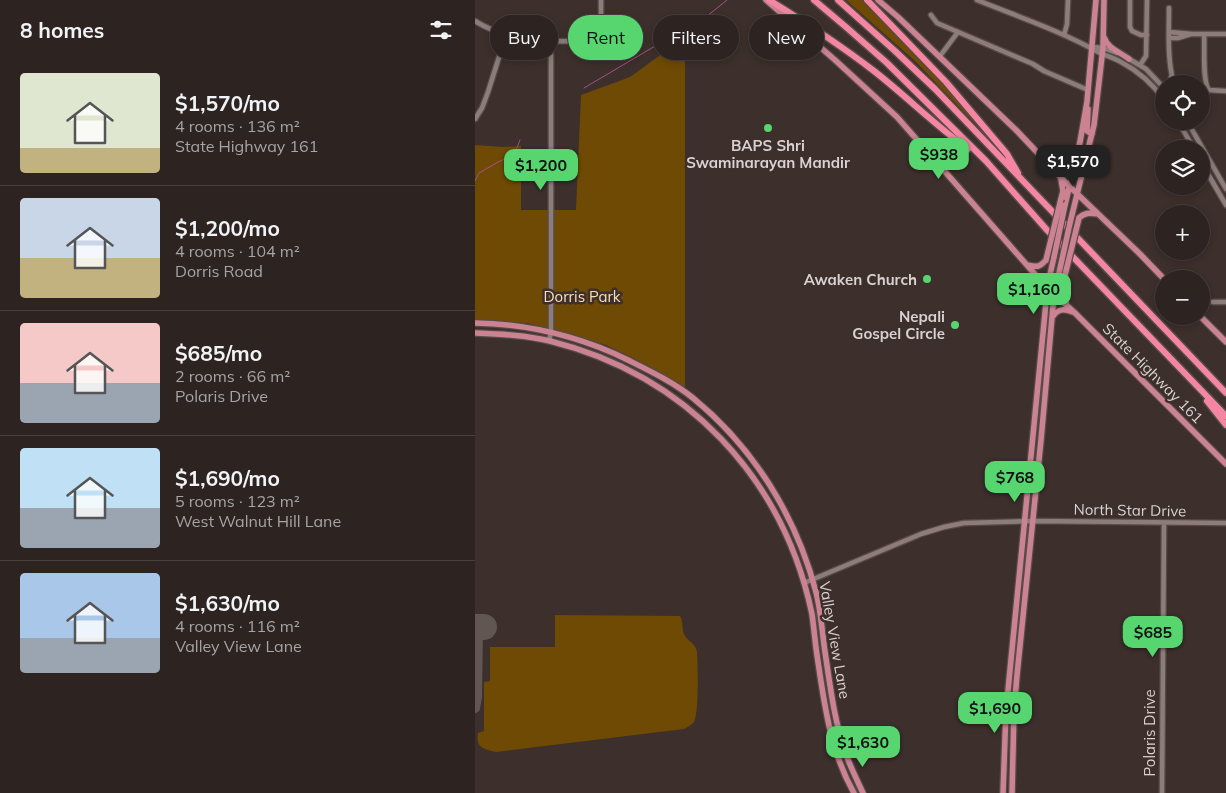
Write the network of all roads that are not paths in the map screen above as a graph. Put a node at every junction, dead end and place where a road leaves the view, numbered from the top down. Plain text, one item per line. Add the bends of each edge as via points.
1 (601, 0) edge
2 (767, 0) edge
3 (814, 0) edge
4 (838, 0) edge
5 (867, 0) edge
6 (877, 0) edge
7 (977, 0) edge
8 (1068, 0) edge
9 (1096, 0) edge
10 (1104, 0) edge
11 (1130, 0) edge
12 (1147, 0) edge
13 (1169, 8) dead end
14 (601, 15) edge
15 (931, 15) dead end
16 (475, 21) edge
17 (490, 28) edge
18 (958, 32) junction
19 (1169, 32) junction
20 (1103, 34) junction
21 (1192, 34) junction
22 (1204, 34) junction
23 (1226, 34) edge
24 (1064, 35) junction
25 (1147, 35) junction
26 (1169, 38) junction
27 (1092, 47) junction
28 (1102, 51) junction
29 (940, 56) junction
30 (1129, 59) junction
31 (498, 60) edge
32 (551, 60) edge
33 (1140, 65) junction
34 (1171, 75) edge
35 (1155, 78) edge
36 (1155, 88) edge
37 (1088, 90) junction
38 (1226, 91) edge
39 (1087, 102) junction
40 (475, 118) edge
41 (1092, 134) junction
42 (986, 161) junction
43 (1210, 161) edge
44 (1074, 168) junction
45 (1055, 171) junction
46 (1060, 176) junction
47 (1210, 177) edge
48 (1022, 181) junction
49 (1069, 186) junction
50 (1226, 189) edge
51 (1077, 193) junction
52 (1226, 205) edge
53 (1098, 214) junction
54 (1027, 265) junction
55 (1155, 270) edge
56 (1047, 288) junction
57 (1055, 295) junction
58 (1213, 302) dead end
59 (1226, 302) edge
60 (1067, 305) junction
61 (1074, 312) junction
62 (1052, 318) junction
63 (475, 324) edge
64 (1209, 325) edge
65 (551, 332) junction
66 (475, 333) edge
67 (549, 341) junction
68 (1226, 342) edge
69 (1039, 366) junction
70 (1047, 368) junction
71 (1203, 369) junction
72 (1192, 380) junction
73 (1226, 388) edge
74 (1226, 393) edge
75 (1226, 416) edge
76 (1226, 425) edge
77 (1226, 464) edge
78 (1024, 521) junction
79 (1033, 521) junction
80 (1164, 523) junction
81 (1226, 523) edge
82 (812, 579) junction
83 (804, 583) junction
84 (1015, 607) junction
85 (1024, 608) junction
86 (1009, 678) junction
87 (1017, 679) junction
88 (853, 793) edge
89 (863, 793) edge
90 (1003, 793) edge
91 (1012, 793) edge
92 (1161, 793) edge

1 - 14 street
2 - 42 highway via 807,23 873,70
2 - 54 main road, State Highway 161 via 897,117
3 - 42 highway via 887,63
4 - 48 highway via 915,70
5 - 48 highway via 961,100 1007,154
6 - 29 main road
7 - 24 street
8 - 24 street
9 - 27 main road
10 - 20 main road
11 - 25 street via 1132,32
12 - 25 street
13 - 19 street
15 - 18 street via 937,23
16 - 17 street
18 - 29 street
18 - 37 street
19 - 21 street
19 - 26 street
20 - 28 main road
20 - 30 main road via 1109,47
21 - 22 street
21 - 26 street
22 - 23 street
22 - 38 street via 1207,87 1209,90
24 - 27 street
25 - 33 street via 1146,56
26 - 34 street
27 - 28 street
27 - 37 main road
28 - 30 street
28 - 36 street via 1140,74
28 - 41 main road
29 - 45 main road
30 - 33 street
31 - 40 street via 482,108
32 - 65 street
33 - 35 street
37 - 39 main road
39 - 41 main road via 1087,131
39 - 44 main road
41 - 51 main road
42 - 72 highway via 1047,230
43 - 50 street
44 - 45 main road via 1064,173
44 - 49 main road
45 - 46 main road
46 - 49 main road
46 - 54 main road, bridge via 1063,191 1046,260 1036,267
47 - 52 street
48 - 71 highway
49 - 51 main road
49 - 56 main road, bridge
51 - 53 main road
51 - 57 main road, bridge
53 - 55 main road
53 - 60 main road, bridge via 1087,212 1079,218 1062,290
54 - 56 main road, State Highway 161
56 - 57 main road, State Highway 161
56 - 69 main road
57 - 60 main road, State Highway 161
57 - 62 main road
58 - 59 street
60 - 61 main road, State Highway 161
61 - 62 main road via 1061,310
61 - 77 main road, State Highway 161
62 - 70 main road
63 - 65 main road, Valley View Lane via 501,324
64 - 68 main road
65 - 67 street
65 - 82 main road, Valley View Lane via 613,353 673,384 725,428 753,459 773,491 797,537
66 - 67 main road, Valley View Lane
67 - 83 main road, Valley View Lane via 631,371 673,397 709,425 738,456 766,498 788,540
69 - 70 main road
69 - 78 main road
70 - 79 main road
71 - 73 highway
71 - 74 highway
72 - 75 highway
72 - 76 highway
78 - 79 street, North Star Drive
78 - 82 street, North Star Drive via 944,527
78 - 84 main road
79 - 80 street, North Star Drive
79 - 85 main road
80 - 81 street, North Star Drive
80 - 92 street, Polaris Drive
82 - 83 street, North Star Drive
82 - 89 main road, Valley View Lane via 838,726
83 - 88 main road, Valley View Lane via 829,728
84 - 85 main road
84 - 86 main road
85 - 87 main road
86 - 87 main road
86 - 90 main road
87 - 91 main road

